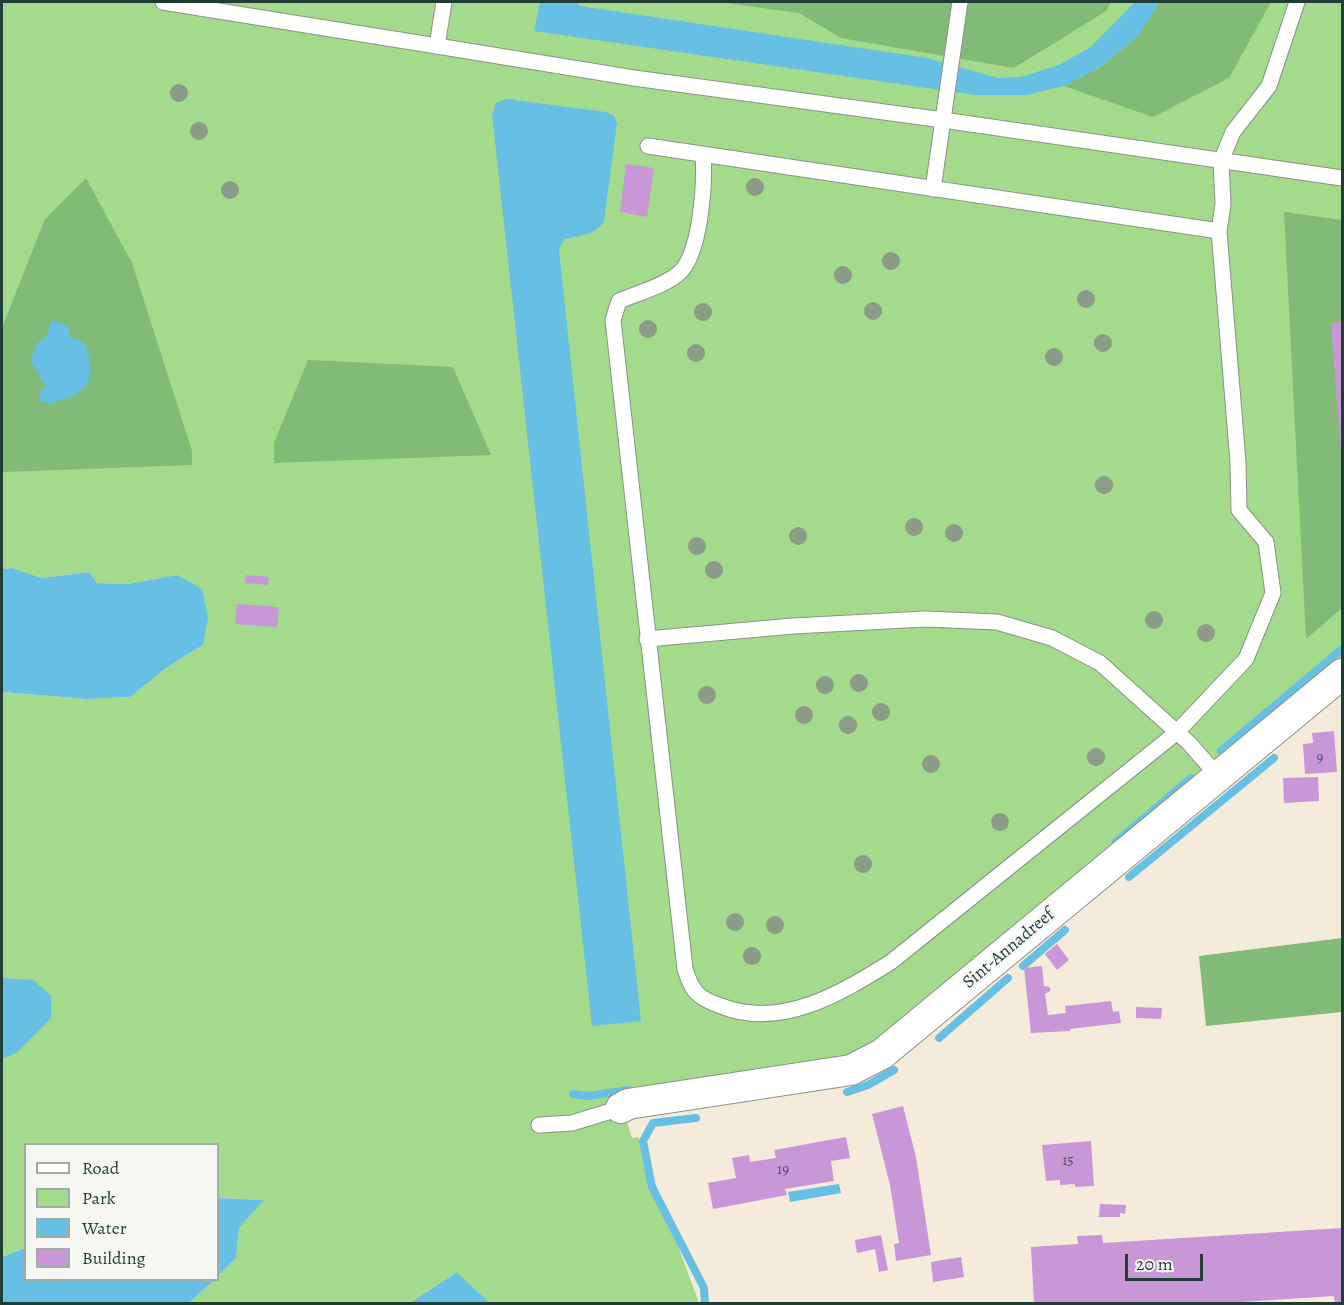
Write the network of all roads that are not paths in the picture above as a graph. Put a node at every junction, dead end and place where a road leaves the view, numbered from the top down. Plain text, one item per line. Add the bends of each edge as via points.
1 (163, 2) edge
2 (444, 2) edge
3 (960, 2) edge
4 (1297, 2) edge
5 (437, 46) junction
6 (943, 120) junction
7 (648, 146) dead end
8 (703, 154) junction
9 (1221, 161) junction
10 (1342, 178) edge
11 (933, 189) junction
12 (1219, 231) junction
13 (647, 639) junction
14 (1342, 674) edge
15 (1176, 733) junction
16 (1218, 776) junction
17 (621, 1108) joint
18 (539, 1125) dead end

1 - 5 lane
2 - 5 lane
3 - 6 lane
4 - 9 lane via 1269,86 1233,132
5 - 6 lane via 634,78
6 - 9 lane
6 - 11 lane
7 - 8 lane
8 - 11 lane
8 - 13 lane via 705,183 690,259 678,274 619,301 613,320 644,581
9 - 10 lane
9 - 12 lane via 1223,204
11 - 12 lane
12 - 15 lane via 1239,510 1266,542 1273,593 1246,659
13 - 15 lane via 925,619 997,622 1052,638 1100,663
13 - 15 lane via 685,969 691,988 705,1001 750,1015 778,1013 818,1002 891,962
14 - 16 street, Sint-Annadreef
15 - 16 lane
16 - 17 street, Sint-Annadreef via 882,1054 851,1070
17 - 18 lane via 572,1123

